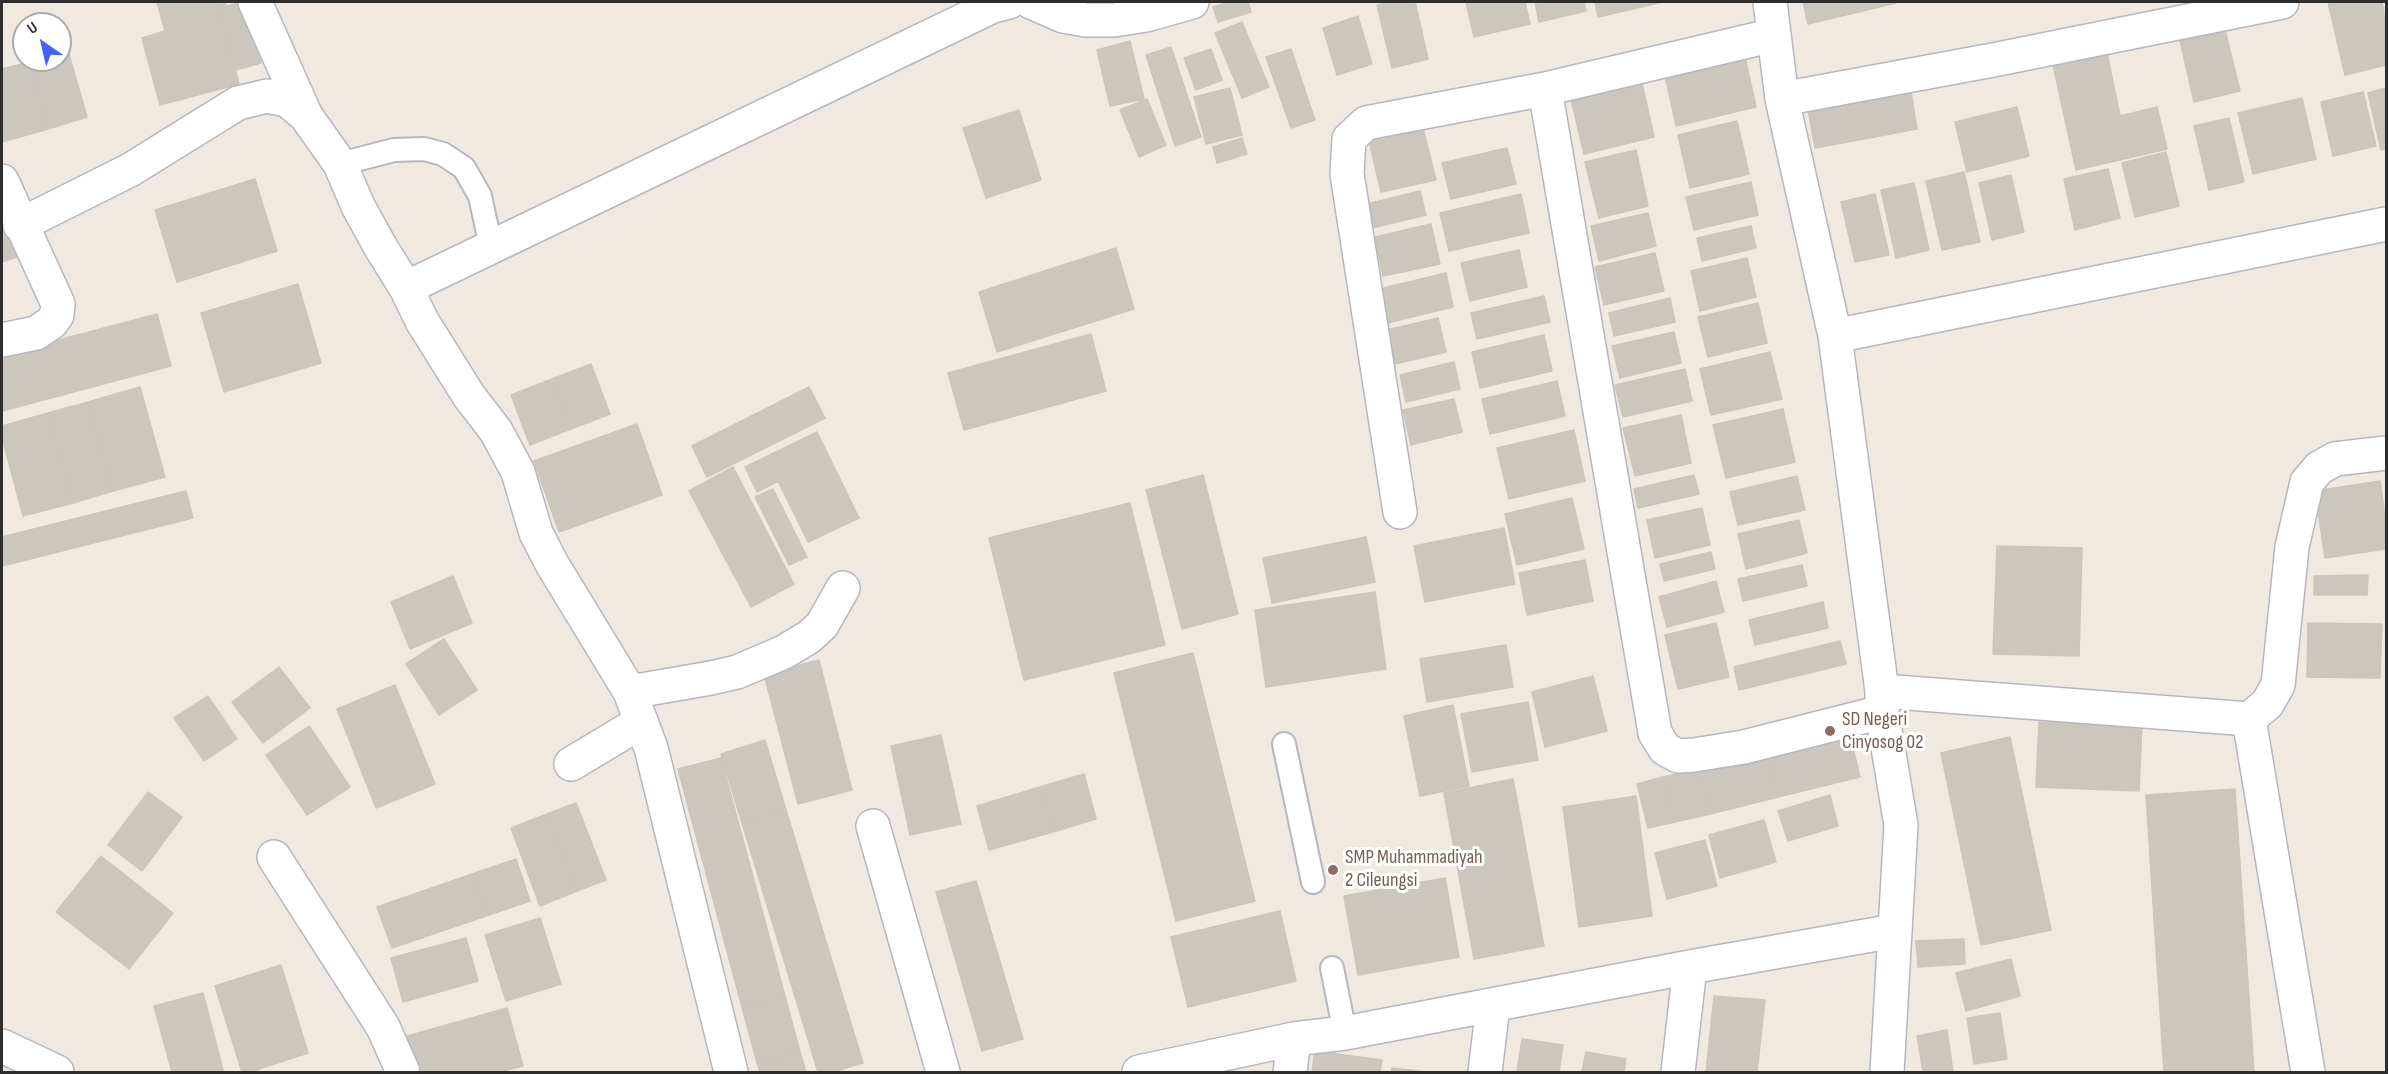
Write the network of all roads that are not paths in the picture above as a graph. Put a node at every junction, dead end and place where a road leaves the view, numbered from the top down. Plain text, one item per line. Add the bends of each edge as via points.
1 (255, 2) edge
2 (1009, 2) edge
3 (1031, 2) edge
4 (1192, 2) edge
5 (1770, 2) edge
6 (2282, 2) edge
7 (2203, 10) edge
8 (1774, 36) junction
9 (1545, 89) junction
10 (1782, 99) junction
11 (306, 116) junction
12 (340, 164) junction
13 (2, 181) edge
14 (2386, 224) edge
15 (20, 225) junction
16 (491, 247) junction
17 (406, 288) junction
18 (1835, 336) junction
19 (2, 340) edge
20 (2386, 453) edge
21 (1400, 512) dead end
22 (843, 588) dead end
23 (630, 692) junction
24 (1882, 702) junction
25 (2249, 718) junction
26 (641, 722) junction
27 (1284, 744) dead end
28 (571, 764) dead end
29 (873, 826) dead end
30 (274, 857) dead end
31 (1313, 882) dead end
32 (1894, 932) junction
33 (1690, 967) junction
34 (1332, 968) dead end
35 (1493, 1006) junction
36 (1345, 1033) junction
37 (1294, 1039) junction
38 (14, 1058) edge
39 (57, 1072) edge
40 (403, 1072) edge
41 (731, 1072) edge
42 (943, 1072) edge
43 (1139, 1072) edge
44 (1290, 1072) edge
45 (1485, 1072) edge
46 (1677, 1072) edge
47 (1887, 1072) edge
48 (2308, 1072) edge

1 - 11 street
2 - 16 street via 993,6
3 - 4 street via 1086,20 1114,20
5 - 8 street
6 - 7 street
7 - 10 street via 1993,60
8 - 9 street
8 - 10 street
9 - 21 street via 1366,123 1349,139 1347,174
9 - 24 street via 1655,733 1665,749 1678,756 1686,755 1744,747
10 - 18 street
11 - 12 street
11 - 15 street via 287,100 267,96 238,103 130,170
12 - 16 lane via 394,150 443,153 464,168 480,196
12 - 17 street via 374,236
13 - 15 street
14 - 18 street
15 - 19 street via 58,304 57,315 36,333
16 - 17 street
17 - 23 street via 469,396 496,431 518,472 536,533
18 - 24 street
20 - 25 street via 2335,459 2319,468 2307,482 2292,547 2278,685 2267,704
22 - 23 street via 822,625 784,652 729,674
23 - 26 street
24 - 25 street
24 - 32 street via 1901,825
25 - 48 street
26 - 28 street
26 - 41 street via 651,748
27 - 31 lane
29 - 42 street
30 - 40 street via 383,1028
32 - 33 street
32 - 47 street
33 - 35 street
33 - 46 street
34 - 36 lane
35 - 36 street
35 - 45 street
36 - 37 street
37 - 43 street
37 - 44 street
38 - 39 street

